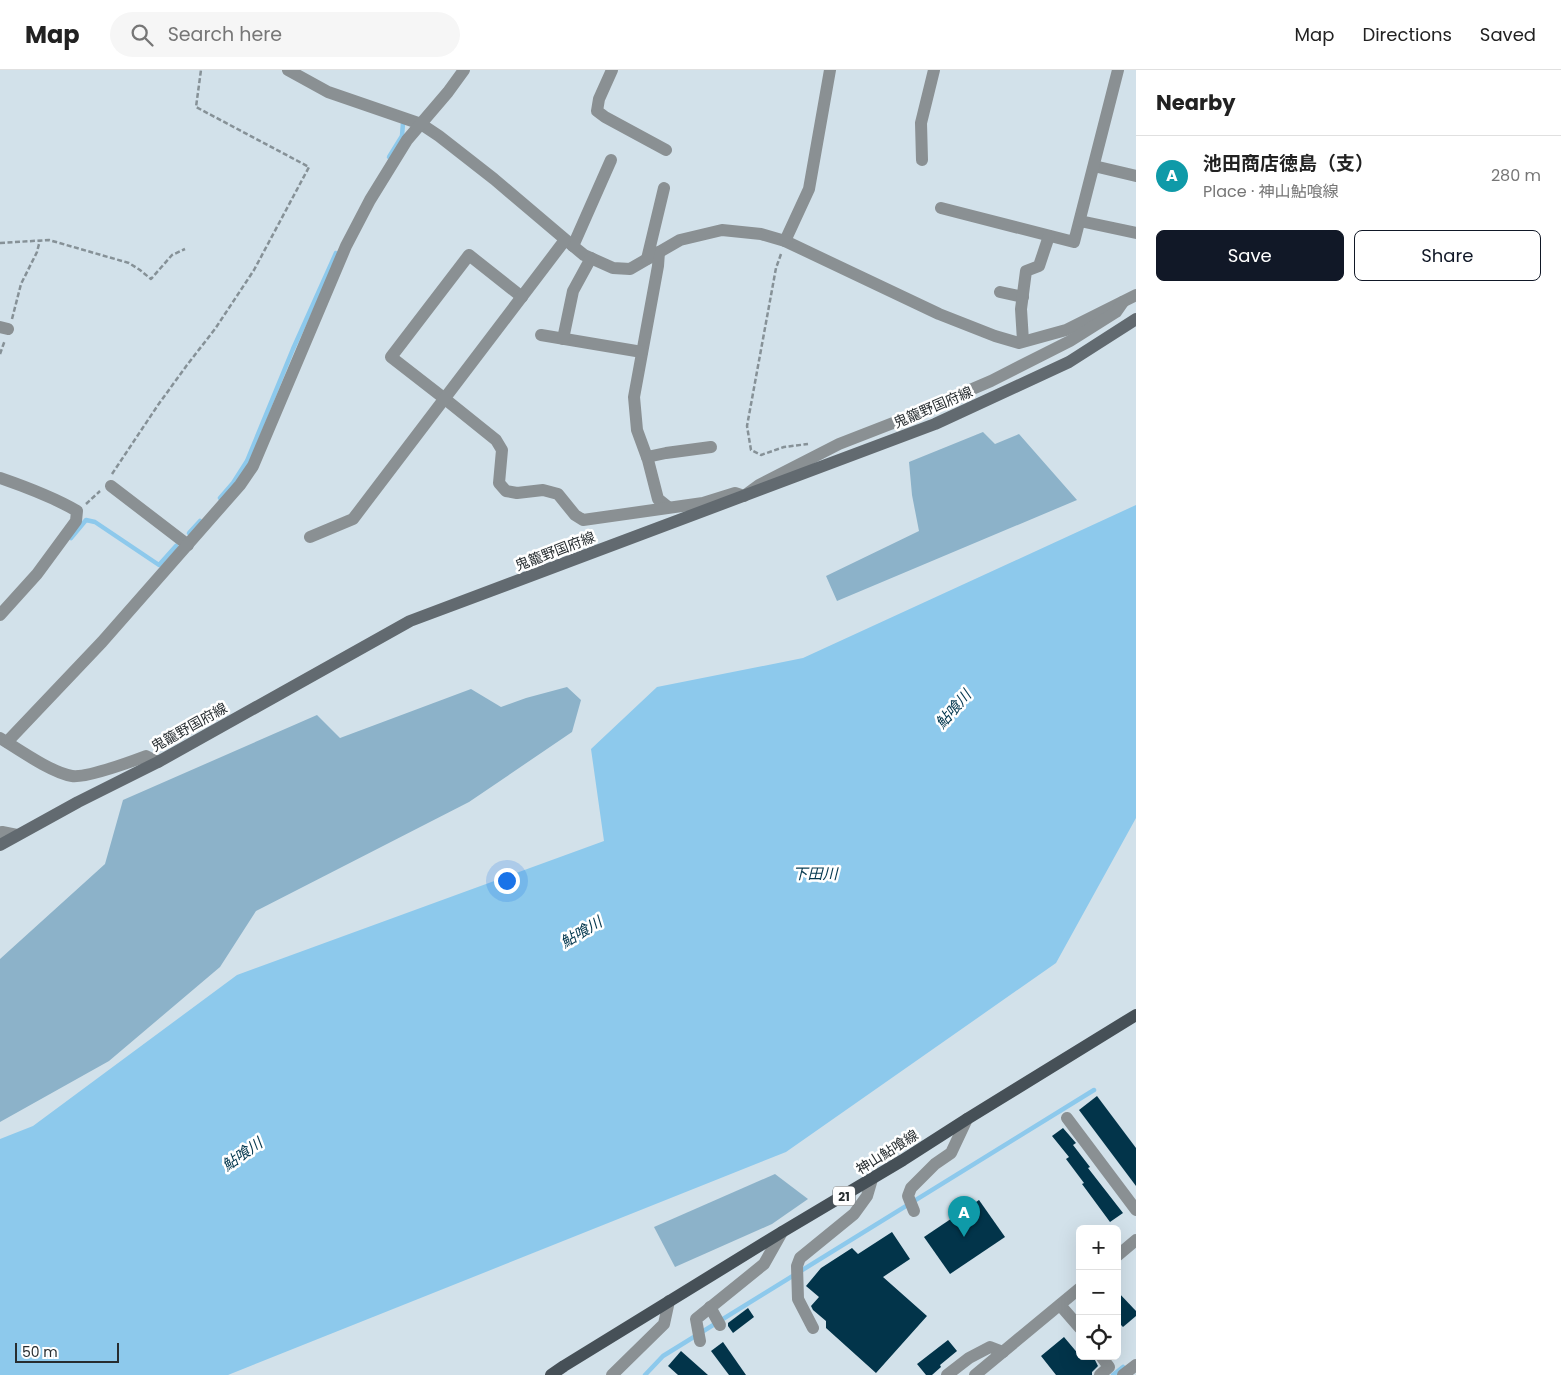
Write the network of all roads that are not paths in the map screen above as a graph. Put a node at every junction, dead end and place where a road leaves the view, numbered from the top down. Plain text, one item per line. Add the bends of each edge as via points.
1 (288, 70) edge
2 (464, 70) edge
3 (612, 70) edge
4 (830, 70) edge
5 (934, 70) edge
6 (1118, 70) edge
7 (421, 124) junction
8 (666, 150) dead end
9 (611, 160) dead end
10 (922, 160) dead end
11 (1094, 166) junction
12 (1136, 176) edge
13 (664, 188) dead end
14 (941, 208) dead end
15 (1080, 220) junction
16 (1136, 233) edge
17 (1049, 236) junction
18 (785, 241) junction
19 (569, 243) junction
20 (659, 252) junction
21 (591, 258) junction
22 (647, 259) junction
23 (1000, 292) dead end
24 (1136, 295) edge
25 (1023, 296) junction
26 (522, 297) junction
27 (1123, 302) junction
28 (1136, 319) edge
29 (541, 335) dead end
30 (563, 339) junction
31 (1023, 341) junction
32 (642, 352) junction
33 (445, 398) junction
34 (711, 447) dead end
35 (647, 458) junction
36 (0, 478) edge
37 (108, 485) road end
38 (744, 496) junction
39 (668, 507) junction
40 (310, 538) dead end
41 (188, 545) junction
42 (0, 615) edge
43 (3, 740) edge
44 (158, 762) junction
45 (0, 833) edge
46 (17, 835) junction
47 (0, 845) edge
48 (1136, 1015) edge
49 (1067, 1118) dead end
50 (967, 1119) junction
51 (872, 1179) junction
52 (1136, 1210) edge
53 (914, 1211) dead end
54 (782, 1232) junction
55 (1136, 1240) edge
56 (1121, 1253) edge
57 (1076, 1291) edge
58 (669, 1301) junction
59 (1060, 1304) junction
60 (710, 1307) junction
61 (1076, 1323) edge
62 (720, 1325) dead end
63 (813, 1328) dead end
64 (700, 1341) dead end
65 (1003, 1352) junction
66 (1104, 1360) edge
67 (1136, 1365) edge
68 (1109, 1372) edge
69 (555, 1374) edge
70 (612, 1375) edge
71 (946, 1375) edge
72 (975, 1375) edge
73 (1123, 1375) edge

1 - 7 street via 328,92
2 - 7 street
3 - 8 street via 597,110
4 - 18 street via 809,189
5 - 10 street via 921,123
6 - 11 street
7 - 19 street via 494,179
7 - 41 street via 402,147 346,246 253,466
9 - 19 street
11 - 12 street
11 - 15 street
13 - 22 street
14 - 17 street
15 - 16 street
15 - 17 street via 1074,242
17 - 25 street via 1039,266 1026,271
18 - 20 street via 761,234 722,230 680,240
18 - 31 street via 939,314 995,336
19 - 21 street
19 - 26 street
20 - 22 street
20 - 32 street
21 - 22 street via 613,268 630,269
21 - 30 street via 573,291
23 - 25 street
24 - 27 street
25 - 31 street
26 - 33 street
26 - 33 street via 469,255 391,357
27 - 31 street via 1066,330
27 - 38 street via 1116,312 1070,341 1000,377 839,444 758,485
28 - 38 main road, 鬼籠野国府線 via 1069,362 935,424
29 - 30 street
30 - 32 street
32 - 35 street via 634,398 637,430
33 - 39 street via 496,440 502,450 499,482 506,491 543,490 558,494 582,520
33 - 40 street via 353,519
34 - 35 street
35 - 39 street via 658,499
36 - 42 street via 76,511 76,522
37 - 41 street
38 - 39 street via 735,493 703,503
38 - 44 main road, 鬼籠野国府線 via 410,621
41 - 43 street via 102,642
43 - 44 street via 57,771 73,776 91,774 146,756
44 - 46 main road, 鬼籠野国府線
45 - 46 street
46 - 47 main road, 鬼籠野国府線
48 - 50 main road, 神山鮎喰線 / 21
49 - 52 street
50 - 51 main road, 神山鮎喰線 / 21
50 - 53 street via 951,1152 911,1188 908,1196
51 - 54 main road, 神山鮎喰線 / 21
51 - 63 street via 867,1196 854,1214 800,1258 797,1266 798,1299
54 - 58 main road, 神山鮎喰線 / 21
54 - 60 street via 764,1264
55 - 56 street
57 - 59 street
58 - 69 main road, 神山鮎喰線 / 21
58 - 70 street via 664,1324
59 - 61 street
59 - 65 street
60 - 62 street
60 - 64 street via 696,1319
65 - 71 street via 990,1347
65 - 72 street
66 - 68 street
67 - 73 street

